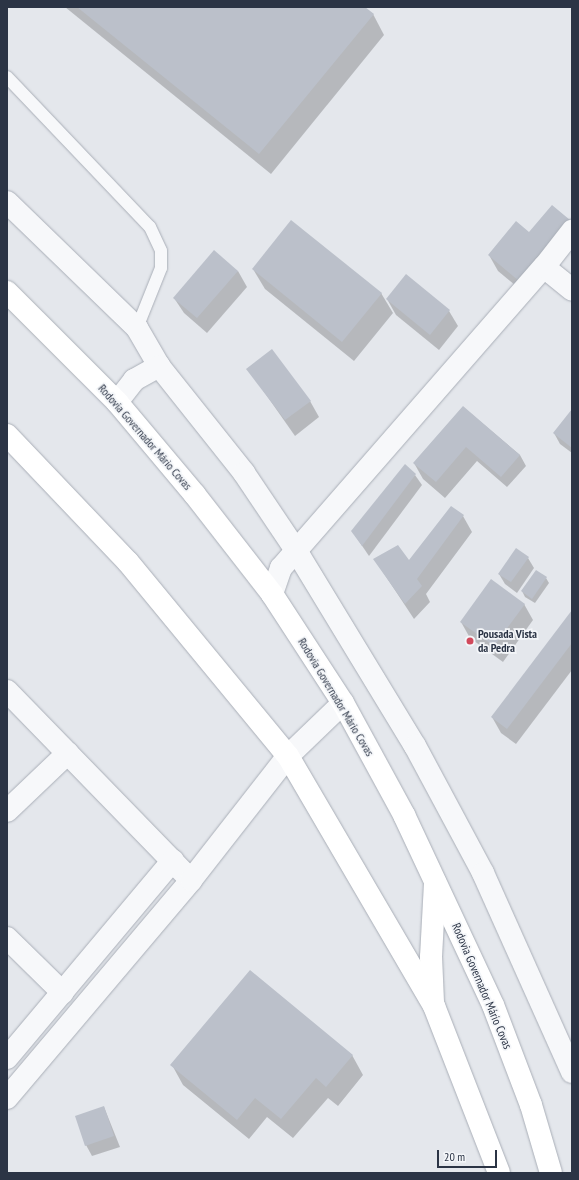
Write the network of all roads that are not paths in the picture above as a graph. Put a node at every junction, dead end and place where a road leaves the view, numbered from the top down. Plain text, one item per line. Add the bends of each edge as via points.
1 (7, 77) edge
2 (7, 202) edge
3 (572, 231) edge
4 (544, 267) junction
5 (572, 290) edge
6 (7, 292) edge
7 (137, 328) junction
8 (159, 366) junction
9 (117, 402) junction
10 (7, 435) edge
11 (297, 552) junction
12 (272, 594) junction
13 (7, 691) edge
14 (343, 703) junction
15 (68, 753) junction
16 (288, 756) junction
17 (7, 811) edge
18 (173, 860) junction
19 (435, 879) junction
20 (191, 880) junction
21 (7, 938) edge
22 (63, 993) junction
23 (434, 1006) junction
24 (7, 1058) edge
25 (572, 1072) edge
26 (7, 1098) edge
27 (499, 1173) edge
28 (551, 1173) edge

1 - 7 lane via 150,227 162,251 160,268
2 - 7 street
3 - 4 street
4 - 5 street
4 - 11 street
6 - 9 highway, Rodovia Governador Mário Covas
7 - 8 street
8 - 9 street via 134,380
8 - 11 street via 244,473
9 - 12 highway, Rodovia Governador Mário Covas
10 - 16 highway via 128,562
11 - 12 street via 281,568
11 - 25 street via 415,746 482,873
12 - 14 highway, Rodovia Governador Mário Covas
13 - 15 street
14 - 16 street
14 - 19 highway, Rodovia Governador Mário Covas via 404,815
15 - 17 street
15 - 18 street
16 - 20 street
16 - 23 highway
18 - 20 street
18 - 22 street
19 - 23 highway via 431,957
19 - 28 highway, Rodovia Governador Mário Covas via 493,1005 531,1105
20 - 26 street
21 - 22 street
22 - 24 street
23 - 27 highway

